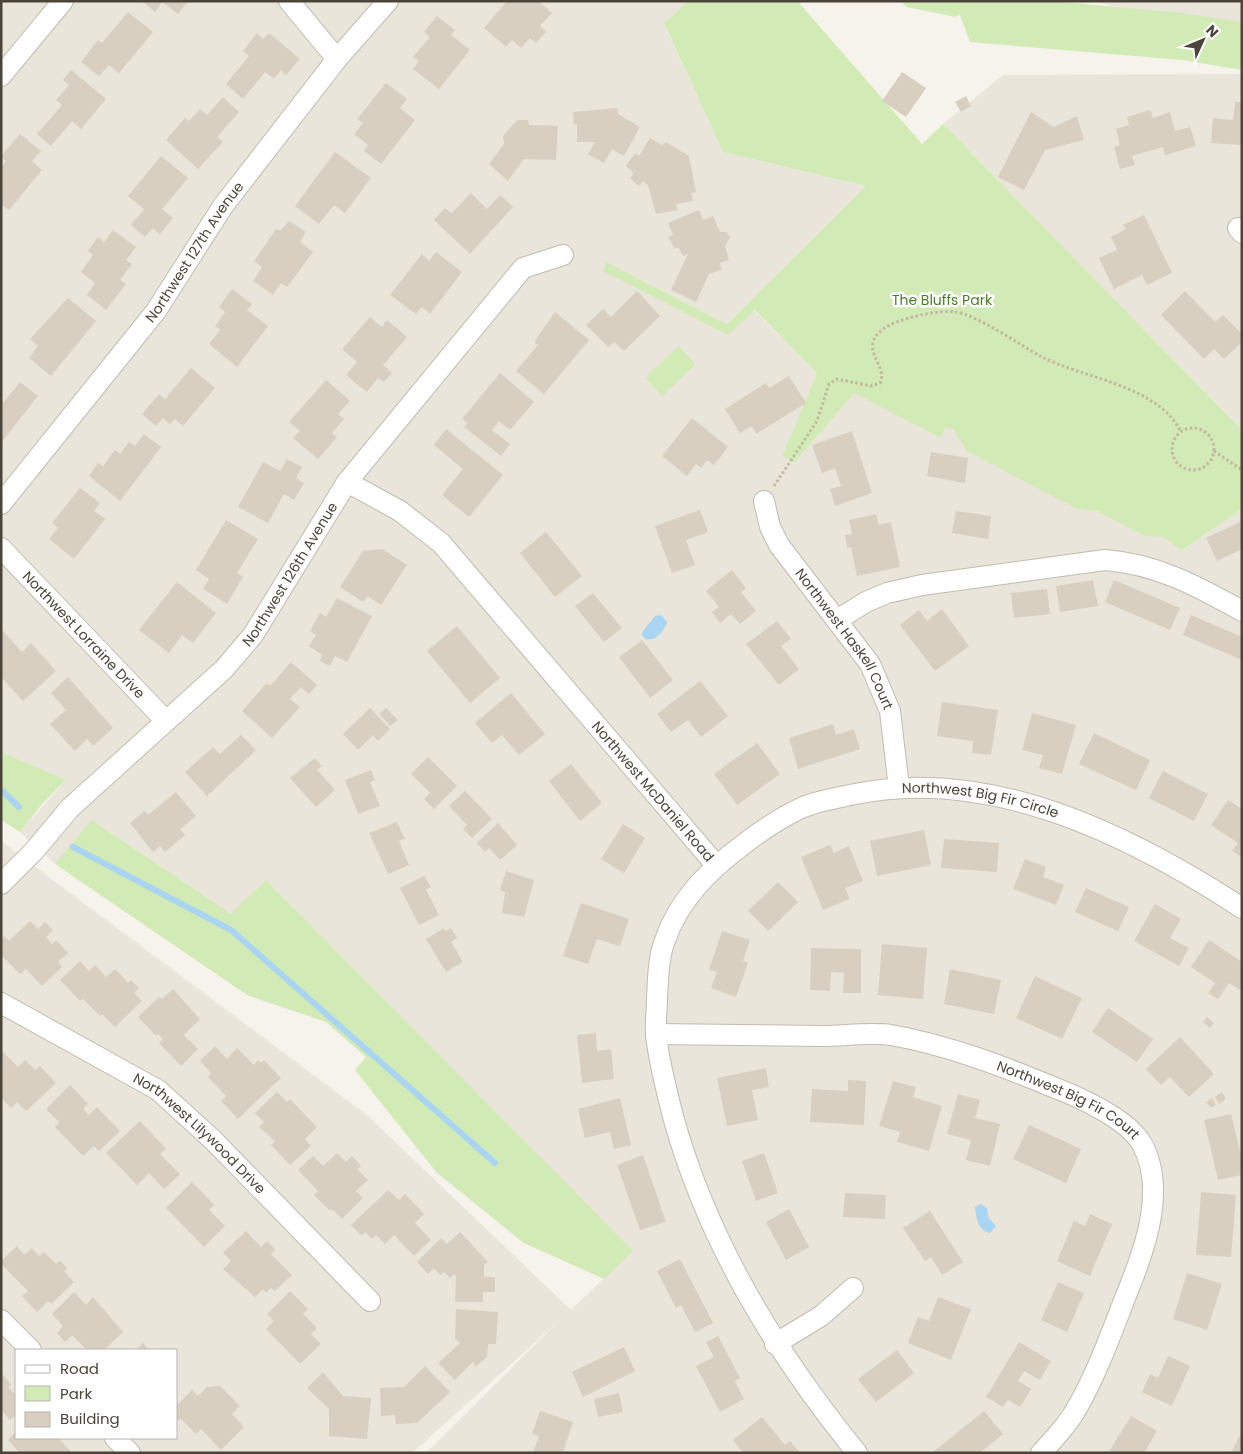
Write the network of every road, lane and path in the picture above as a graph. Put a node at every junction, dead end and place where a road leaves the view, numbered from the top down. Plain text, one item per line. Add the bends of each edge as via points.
1 (63, 1) edge
2 (289, 1) edge
3 (388, 1) edge
4 (337, 59) junction
5 (1, 76) edge
6 (563, 256) dead end
7 (1181, 432) junction
8 (1214, 451) junction
9 (1242, 470) edge
10 (347, 482) junction
11 (764, 501) joint
12 (1, 504) edge
13 (1, 548) edge
14 (1242, 611) edge
15 (836, 620) junction
16 (166, 721) junction
17 (899, 788) junction
18 (716, 865) junction
19 (1, 884) edge
20 (1242, 908) edge
21 (1, 1002) edge
22 (656, 1034) junction
23 (853, 1288) dead end
24 (370, 1301) dead end
25 (1, 1320) edge
26 (776, 1344) junction
27 (30, 1349) edge
28 (116, 1439) edge
29 (130, 1453) edge
30 (857, 1453) edge
31 (1041, 1453) edge

1 - 5 street
2 - 4 street
3 - 4 street, Northwest 127th Avenue
4 - 12 street, Northwest 127th Avenue via 223,206 156,311
6 - 10 street, Northwest 126th Avenue via 523,268
7 - 8 path via 1200,430 1211,438
7 - 8 path via 1173,441 1173,454 1185,468 1204,467
7 - 11 path via 1176,421 1140,395 1042,357 959,312 944,310 889,325 877,334 872,349 882,377 878,385 838,379 830,384 817,422
8 - 9 path
10 - 16 street, Northwest 126th Avenue via 253,635 224,669
10 - 18 street, Northwest McDaniel Road via 400,511 441,543
11 - 15 street, Northwest Haskell Court via 770,527 779,545
13 - 16 street, Northwest Lorraine Drive
14 - 15 street via 1150,567 1105,560 922,585 887,593
15 - 17 street, Northwest Haskell Court via 870,664 880,684 890,711
16 - 19 street, Northwest 126th Avenue via 70,808
17 - 18 street, Northwest Big Fir Circle via 878,789 804,807 765,828
17 - 20 street, Northwest Big Fir Circle via 957,789 1004,797 1057,814 1156,857
18 - 22 street, Northwest McDaniel Road via 684,900 663,944
21 - 24 street, Northwest Lilywood Drive via 158,1090 213,1140
22 - 26 street, Northwest McDaniel Road via 682,1150 743,1290
22 - 31 street, Northwest Big Fir Court via 888,1035 929,1044 978,1056 1069,1093 1098,1107 1141,1143 1150,1166 1152,1195 1143,1253 1078,1406
23 - 26 street via 821,1316
25 - 27 street
26 - 30 street, Northwest McDaniel Road
28 - 29 street

